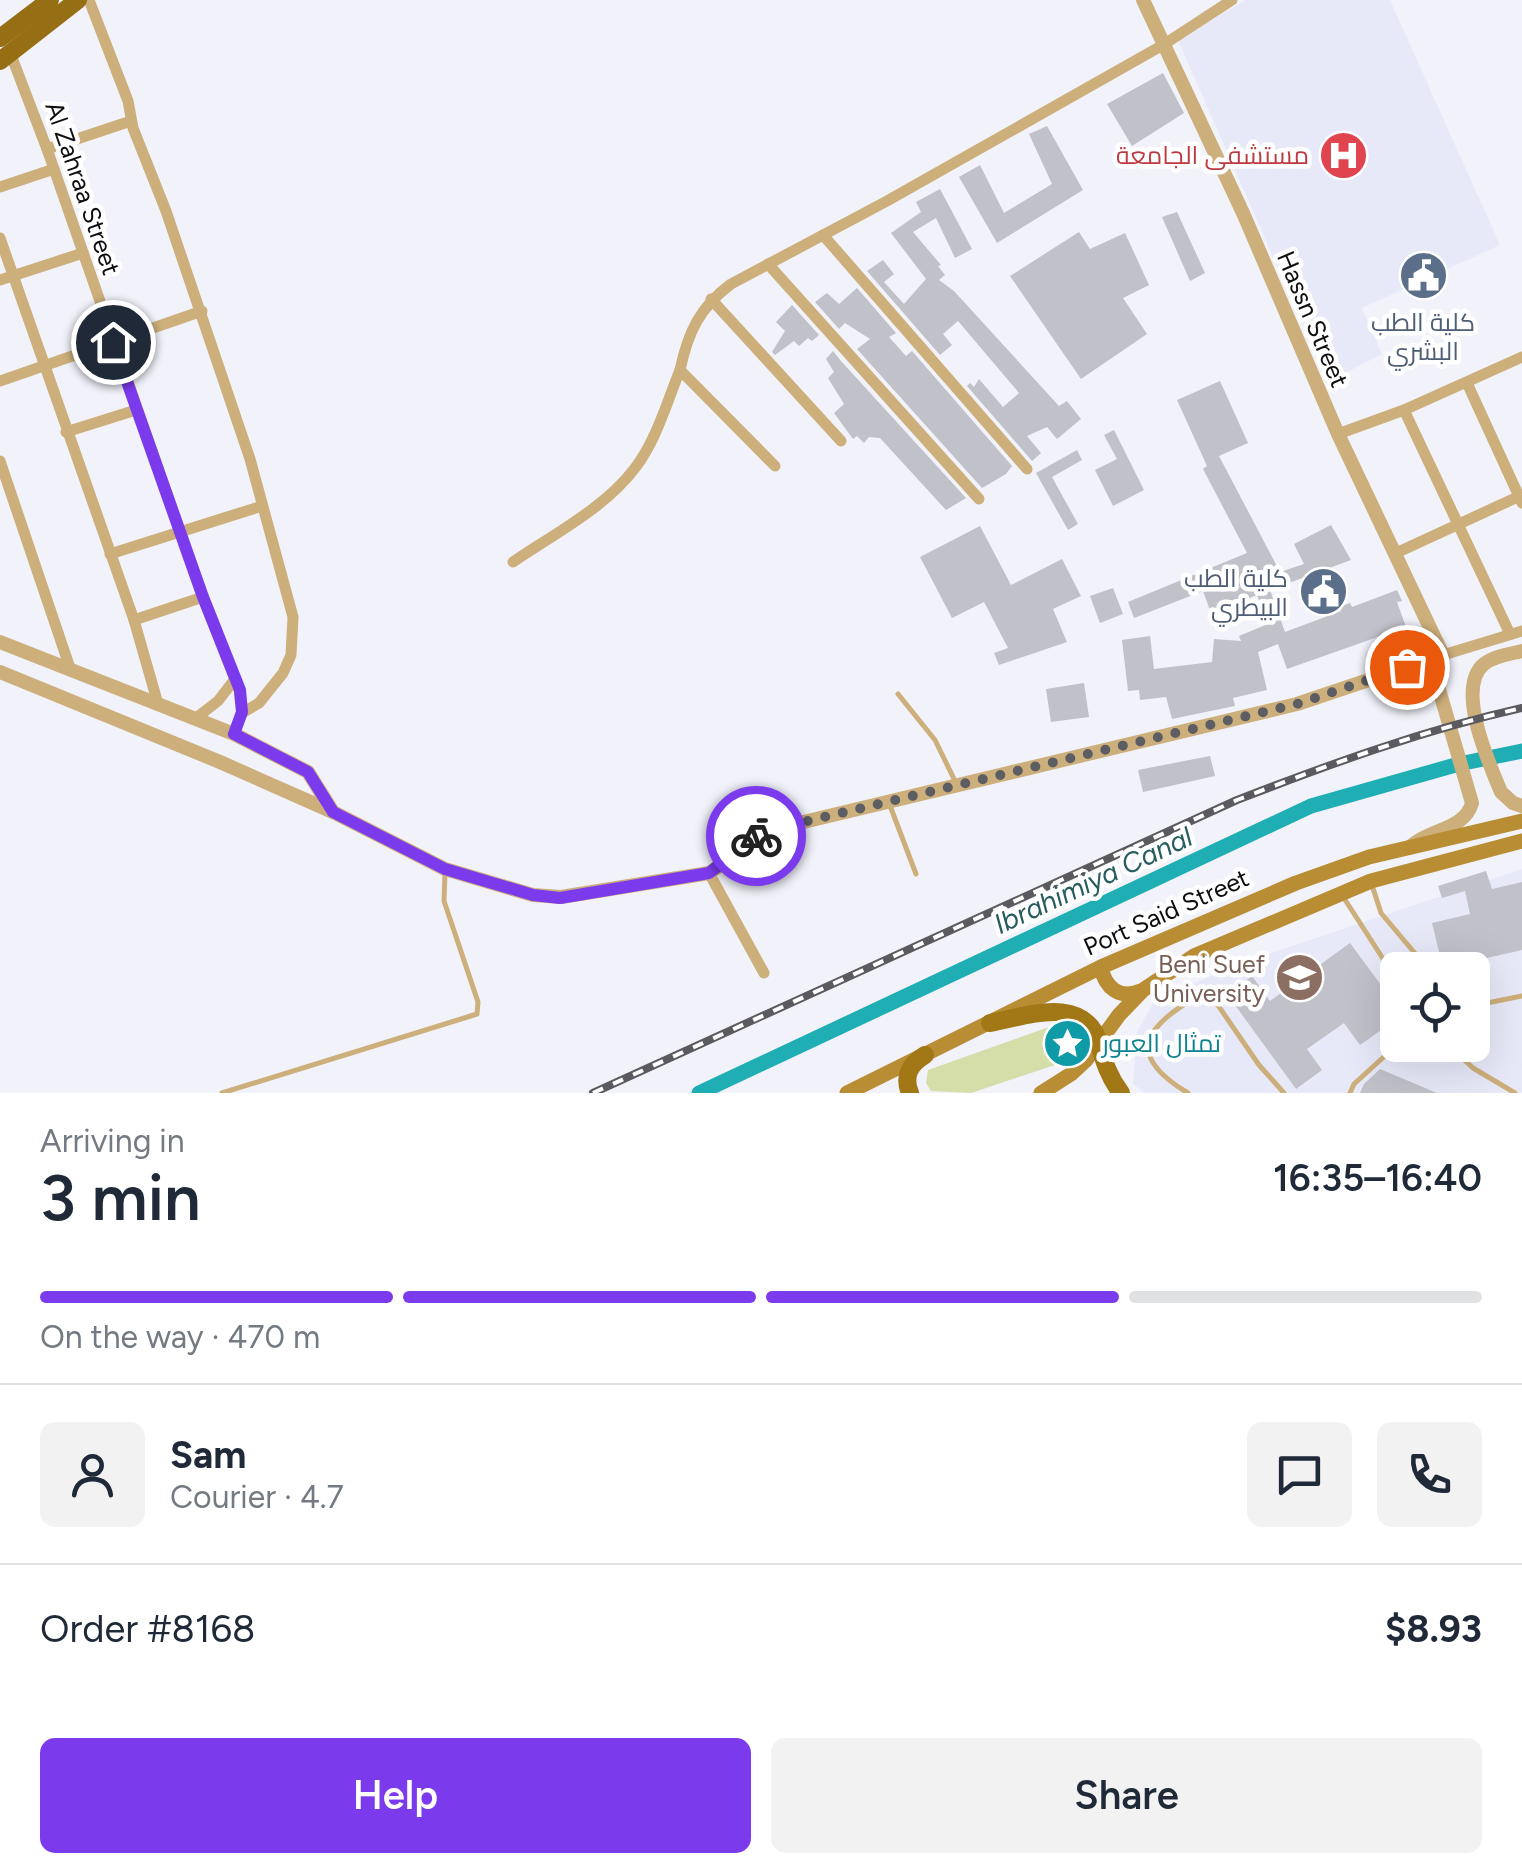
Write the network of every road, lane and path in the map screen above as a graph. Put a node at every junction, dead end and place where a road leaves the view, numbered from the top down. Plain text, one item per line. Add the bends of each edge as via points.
1 (50, 0) edge
2 (78, 0) edge
3 (89, 0) edge
4 (1143, 0) edge
5 (1226, 2) edge
6 (0, 38) edge
7 (1163, 45) junction
8 (5, 58) edge
9 (132, 121) junction
10 (47, 149) junction
11 (54, 169) junction
12 (0, 187) edge
13 (823, 234) junction
14 (0, 238) edge
15 (82, 253) junction
16 (768, 264) junction
17 (6, 278) edge
18 (711, 299) junction
19 (202, 311) junction
20 (113, 342) junction
21 (1522, 357) edge
22 (43, 366) junction
23 (680, 370) junction
24 (0, 381) edge
25 (1467, 383) junction
26 (136, 410) junction
27 (1404, 410) junction
28 (66, 432) junction
29 (1338, 434) junction
30 (841, 441) dead end
31 (0, 461) edge
32 (775, 466) dead end
33 (1027, 469) dead end
34 (1521, 498) edge
35 (979, 499) dead end
36 (262, 506) junction
37 (1458, 526) junction
38 (180, 533) junction
39 (1396, 553) junction
40 (110, 554) junction
41 (513, 562) dead end
42 (203, 597) junction
43 (134, 620) junction
44 (1516, 633) edge
45 (0, 642) edge
46 (1522, 651) edge
47 (1444, 655) junction
48 (71, 671) junction
49 (0, 672) edge
50 (234, 679) junction
51 (122, 690) junction
52 (898, 694) dead end
53 (158, 704) junction
54 (242, 712) junction
55 (113, 718) junction
56 (196, 718) junction
57 (145, 730) junction
58 (234, 734) junction
59 (957, 786) junction
60 (889, 803) junction
61 (1522, 806) edge
62 (333, 812) junction
63 (1522, 822) edge
64 (1522, 842) edge
65 (1407, 850) junction
66 (445, 869) junction
67 (709, 873) junction
68 (916, 874) dead end
69 (1371, 880) junction
70 (1340, 892) junction
71 (1414, 952) edge
72 (1380, 954) edge
73 (1102, 967) junction
74 (764, 973) dead end
75 (1143, 990) junction
76 (1522, 996) edge
77 (1490, 1002) edge
78 (990, 1022) junction
79 (1099, 1044) junction
80 (925, 1055) junction
81 (1380, 1060) edge
82 (1467, 1062) edge
83 (222, 1093) edge
84 (847, 1093) edge
85 (910, 1093) edge
86 (1041, 1093) edge
87 (1121, 1093) edge
88 (1188, 1093) edge
89 (1284, 1093) edge
90 (1350, 1093) edge
91 (1516, 1093) edge

1 - 6 highway
2 - 8 highway
3 - 9 street
4 - 7 street, Hassn Street
5 - 7 street
7 - 13 street
7 - 29 street, Hassn Street
8 - 10 street, Al Zahraa Street
9 - 10 street
9 - 19 street
10 - 11 street, Al Zahraa Street
11 - 12 street
11 - 15 street, Al Zahraa Street
13 - 16 street
13 - 33 street
14 - 17 street
15 - 17 street
15 - 20 street, Al Zahraa Street
16 - 18 street
16 - 35 street
17 - 22 street
18 - 23 street via 698,315
18 - 30 street
19 - 20 street
19 - 36 street
20 - 22 street
20 - 26 street, Al Zahraa Street
21 - 25 street
22 - 24 street
22 - 28 street
23 - 32 street
23 - 41 street via 646,453 624,482
25 - 27 street
25 - 34 street
26 - 28 street
26 - 38 street, Al Zahraa Street
27 - 29 street
27 - 37 street
28 - 40 street
29 - 39 street, Hassn Street
31 - 48 street
34 - 37 street
36 - 38 street
36 - 54 street via 294,636 284,674
37 - 39 street
37 - 44 street
38 - 40 street
38 - 42 street, Al Zahraa Street
39 - 47 street, Hassn Street
40 - 43 street
42 - 43 street
42 - 50 street, Al Zahraa Street
43 - 53 street
44 - 47 street
45 - 48 street
46 - 61 street via 1494,658 1477,672 1470,692 1498,784 1506,799
47 - 59 street via 1297,704
47 - 65 street via 1438,686 1472,803 1461,821
48 - 51 street
49 - 55 street
50 - 54 street, Al Zahraa Street
50 - 56 street
51 - 53 street
51 - 55 street via 127,708
52 - 59 lane via 935,740
53 - 56 street
53 - 57 street via 144,712
54 - 58 street
55 - 57 street
56 - 58 street
57 - 62 street
58 - 62 street via 308,772
59 - 60 street
60 - 67 street via 770,830
60 - 68 lane
62 - 66 street
63 - 65 main road, Port Said Street
64 - 69 main road, Port Said Street
65 - 73 main road, Port Said Street via 1332,868
66 - 67 street via 560,898
66 - 83 lane via 444,902 478,1002 476,1014
67 - 74 street
69 - 70 main road, Port Said Street
69 - 71 lane via 1381,914
70 - 72 lane
70 - 75 main road, Port Said Street via 1194,956
73 - 75 main road via 1120,994
73 - 78 main road, Port Said Street
75 - 79 main road, Port Said Street
76 - 77 lane
78 - 79 main road via 1067,1011 1086,1021
78 - 80 main road, Port Said Street
79 - 86 main road, Port Said Street
79 - 87 main road
80 - 84 main road, Port Said Street
80 - 85 main road via 906,1078
81 - 90 lane
82 - 91 lane
88 - 89 lane via 1160,1074 1149,1049 1163,1016 1200,994 1213,998

